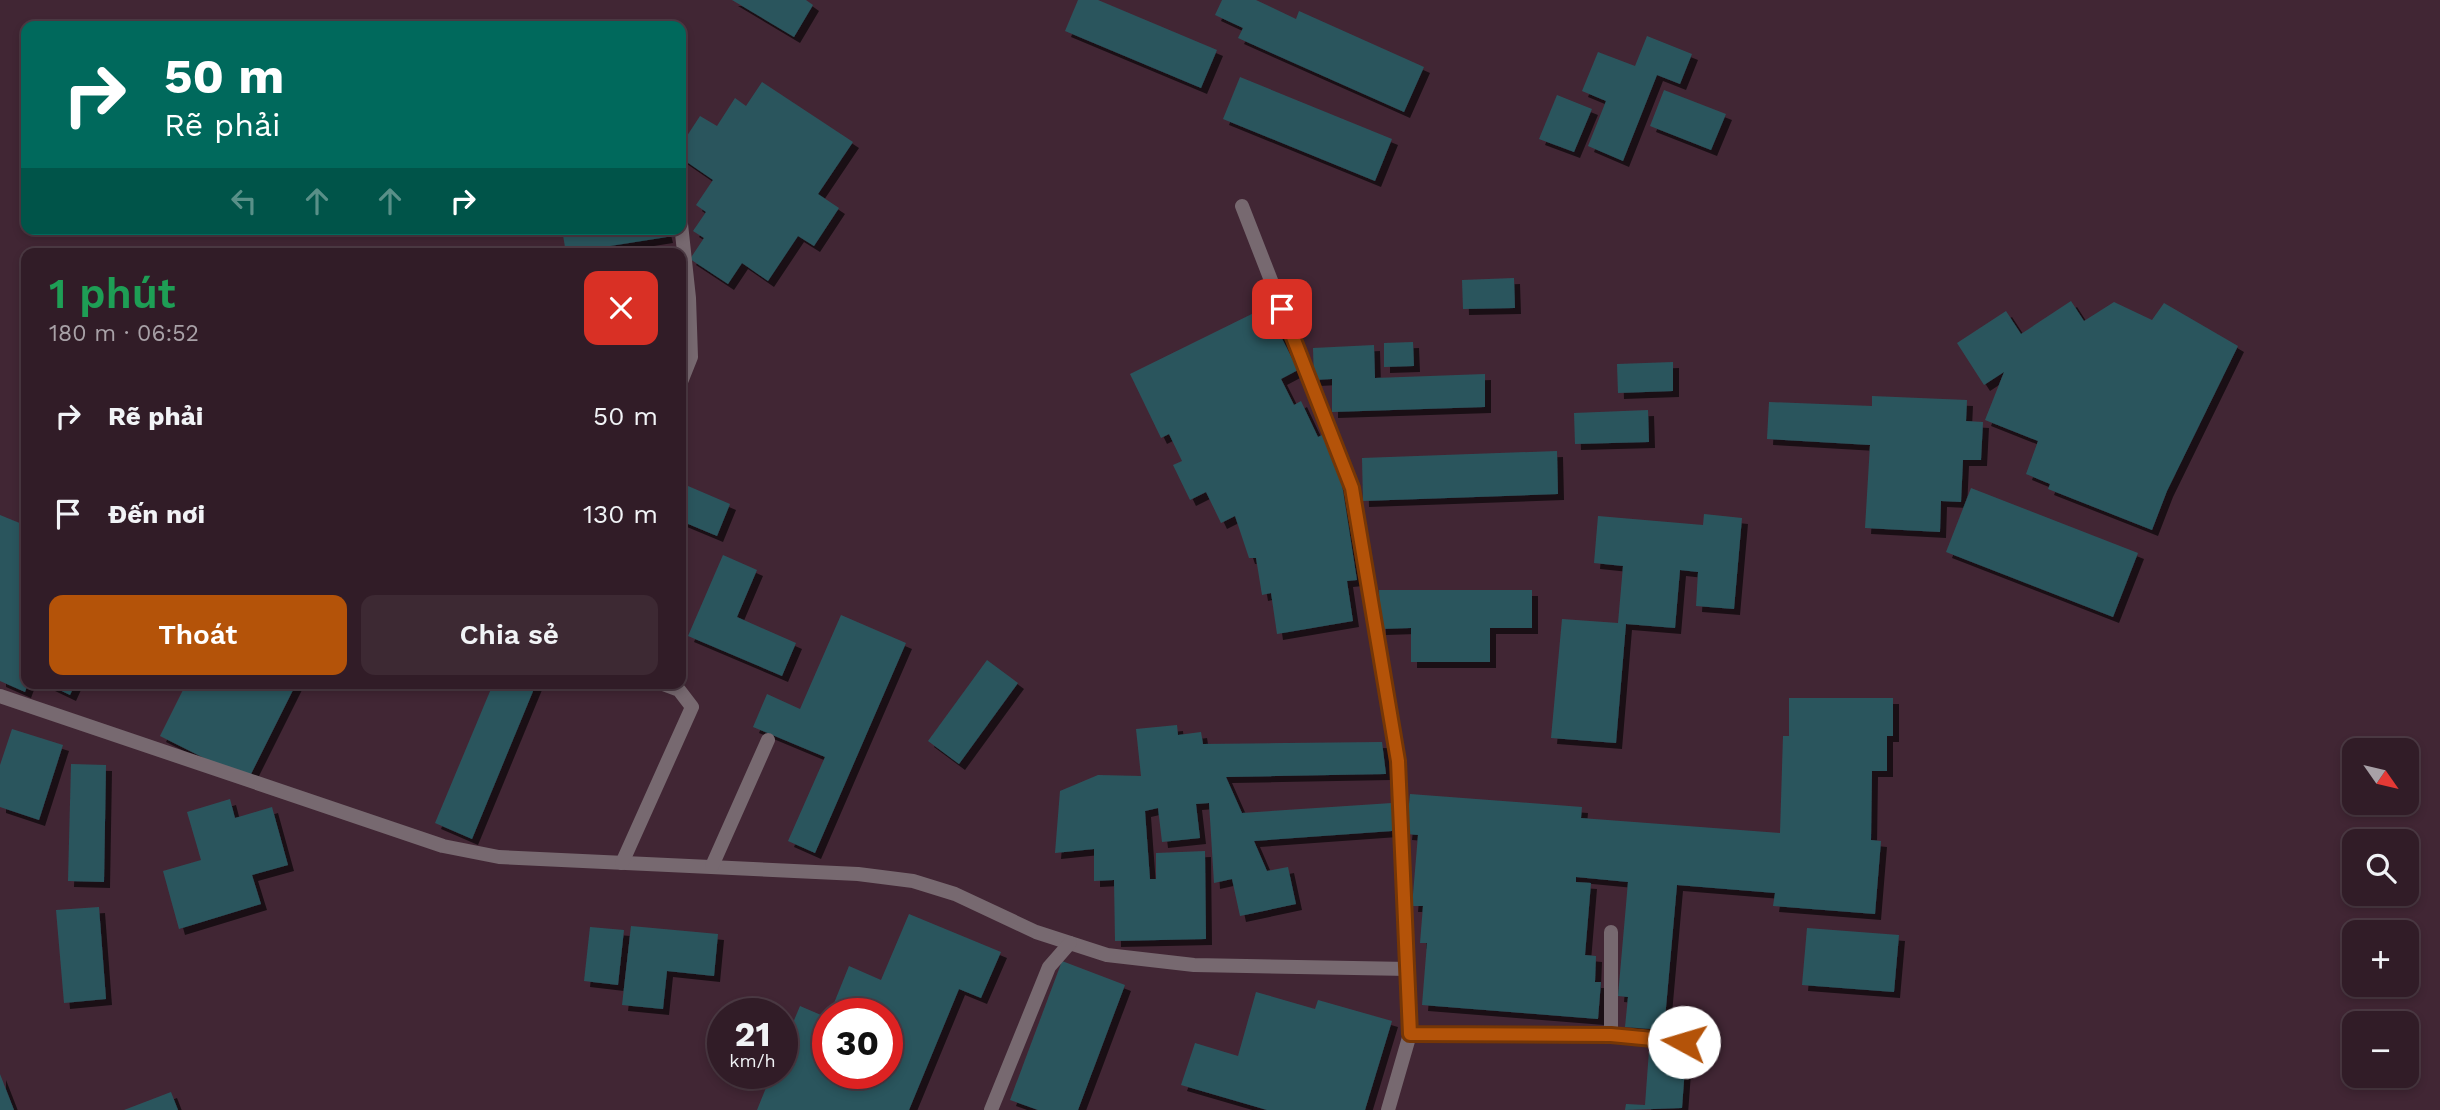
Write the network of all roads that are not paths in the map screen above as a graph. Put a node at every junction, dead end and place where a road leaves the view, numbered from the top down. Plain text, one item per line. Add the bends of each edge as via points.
1 (1242, 206) dead end
2 (686, 265) edge
3 (686, 370) edge
4 (676, 689) edge
5 (0, 696) edge
6 (768, 740) dead end
7 (622, 863) junction
8 (712, 866) junction
9 (1611, 932) dead end
10 (1070, 943) junction
11 (1409, 970) junction
12 (1410, 1034) junction
13 (1611, 1035) junction
14 (1708, 1045) dead end
15 (991, 1110) edge
16 (1388, 1110) edge

1 - 11 street via 1352,488 1398,761
2 - 3 street via 691,357
4 - 7 street via 692,707
5 - 7 street via 443,846 499,857
6 - 8 street
7 - 8 street
8 - 10 street via 913,881
9 - 13 street
10 - 11 street via 1107,955 1194,965
10 - 15 street via 1049,967
11 - 12 street
12 - 13 street
12 - 16 street
13 - 14 street

